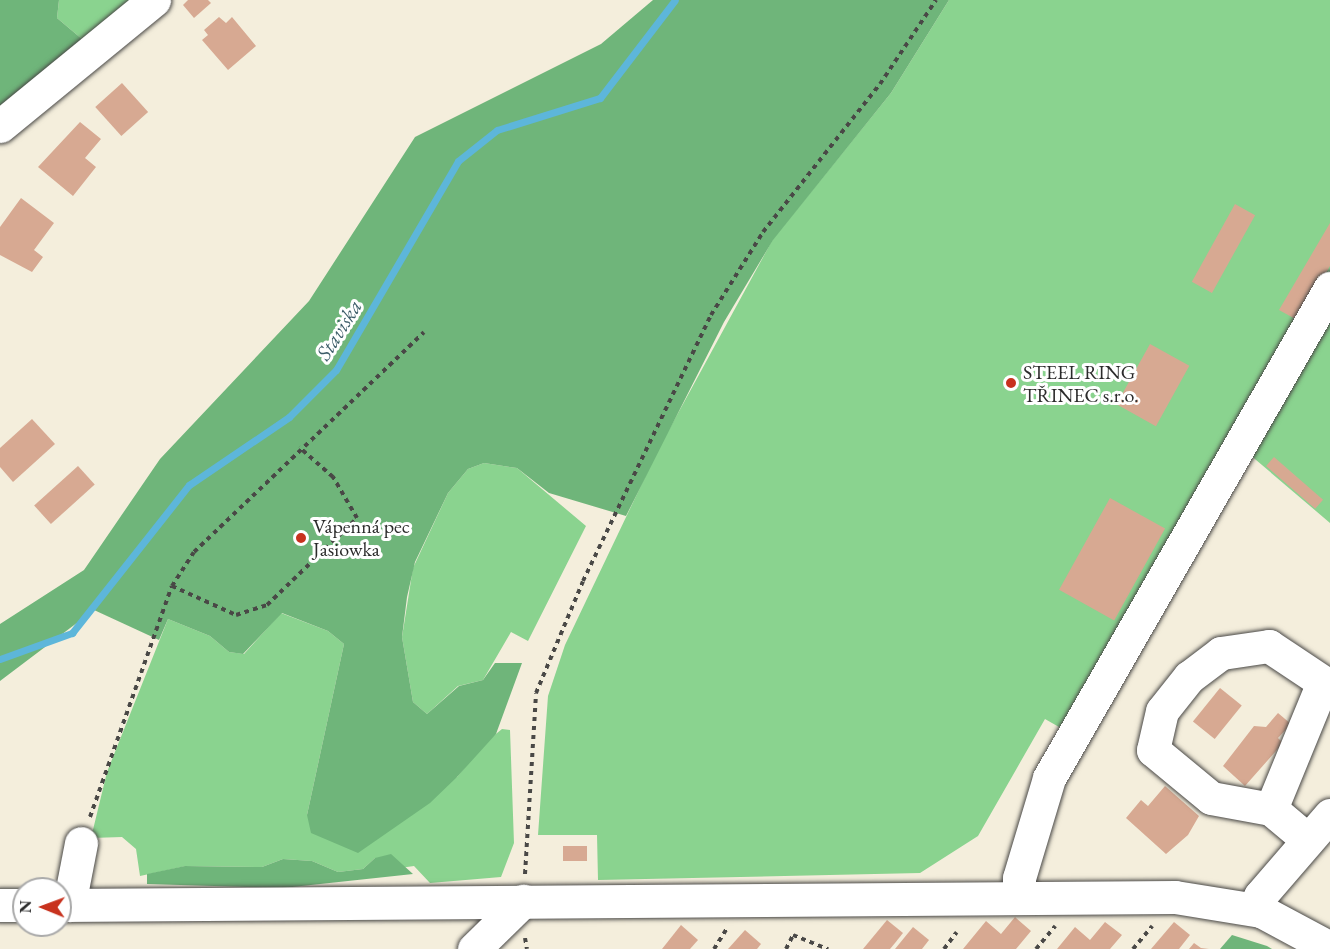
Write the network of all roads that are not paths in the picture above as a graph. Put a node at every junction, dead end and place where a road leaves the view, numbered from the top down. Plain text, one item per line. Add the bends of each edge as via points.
1 (154, 0) edge
2 (0, 126) edge
3 (1330, 288) edge
4 (1271, 808) junction
5 (1330, 815) edge
6 (1308, 840) junction
7 (81, 843) road end
8 (72, 878) edge
9 (1019, 896) junction
10 (523, 901) junction
11 (72, 905) edge
12 (1261, 911) junction
13 (1330, 948) edge
14 (474, 949) edge

1 - 2 street
3 - 9 street via 1049,778 1019,878
4 - 4 street via 1211,798 1153,750 1162,711 1189,677 1221,653 1269,646 1323,682
4 - 6 street
5 - 6 street
6 - 12 street via 1260,896
7 - 8 street
9 - 10 street
9 - 12 street via 1175,897
10 - 11 street
10 - 14 street
12 - 13 street

